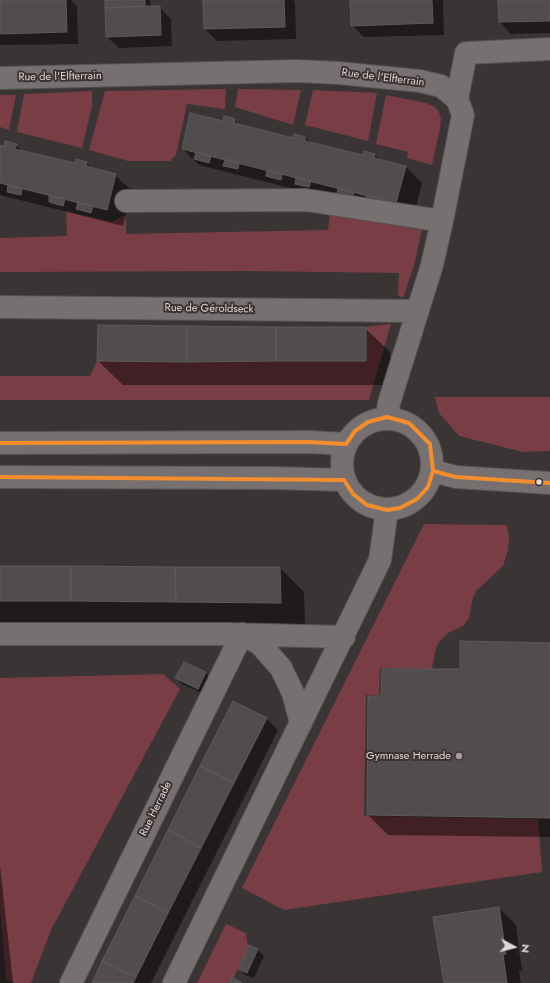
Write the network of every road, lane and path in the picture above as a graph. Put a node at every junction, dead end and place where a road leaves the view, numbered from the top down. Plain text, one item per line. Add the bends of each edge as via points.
1 (550, 49) edge
2 (0, 78) edge
3 (457, 99) junction
4 (126, 201) dead end
5 (442, 221) junction
6 (0, 307) edge
7 (418, 311) junction
8 (387, 417) junction
9 (0, 443) edge
10 (346, 444) junction
11 (433, 471) junction
12 (0, 477) edge
13 (344, 480) junction
14 (550, 483) edge
15 (387, 510) junction
16 (0, 634) edge
17 (242, 634) junction
18 (344, 637) junction
19 (302, 723) junction
20 (71, 983) edge
21 (174, 983) edge

1 - 3 street via 466,54
2 - 3 street, Rue de l'Elfterrain via 339,72 442,86
3 - 5 street via 462,115
4 - 5 street via 306,200
5 - 7 street
6 - 7 street, Rue de Géroldseck
7 - 8 street via 389,403
8 - 10 street via 368,422 355,431
8 - 11 street via 409,423 430,444
9 - 10 street
10 - 13 street
11 - 14 street via 456,477
11 - 15 street via 428,487 417,499 400,508
12 - 13 street
13 - 15 street via 353,494 367,505
15 - 18 street via 380,560
16 - 17 street
17 - 18 street
17 - 19 street via 260,644 281,668 293,693
17 - 20 street, Rue Herrade
18 - 19 street
19 - 21 street

